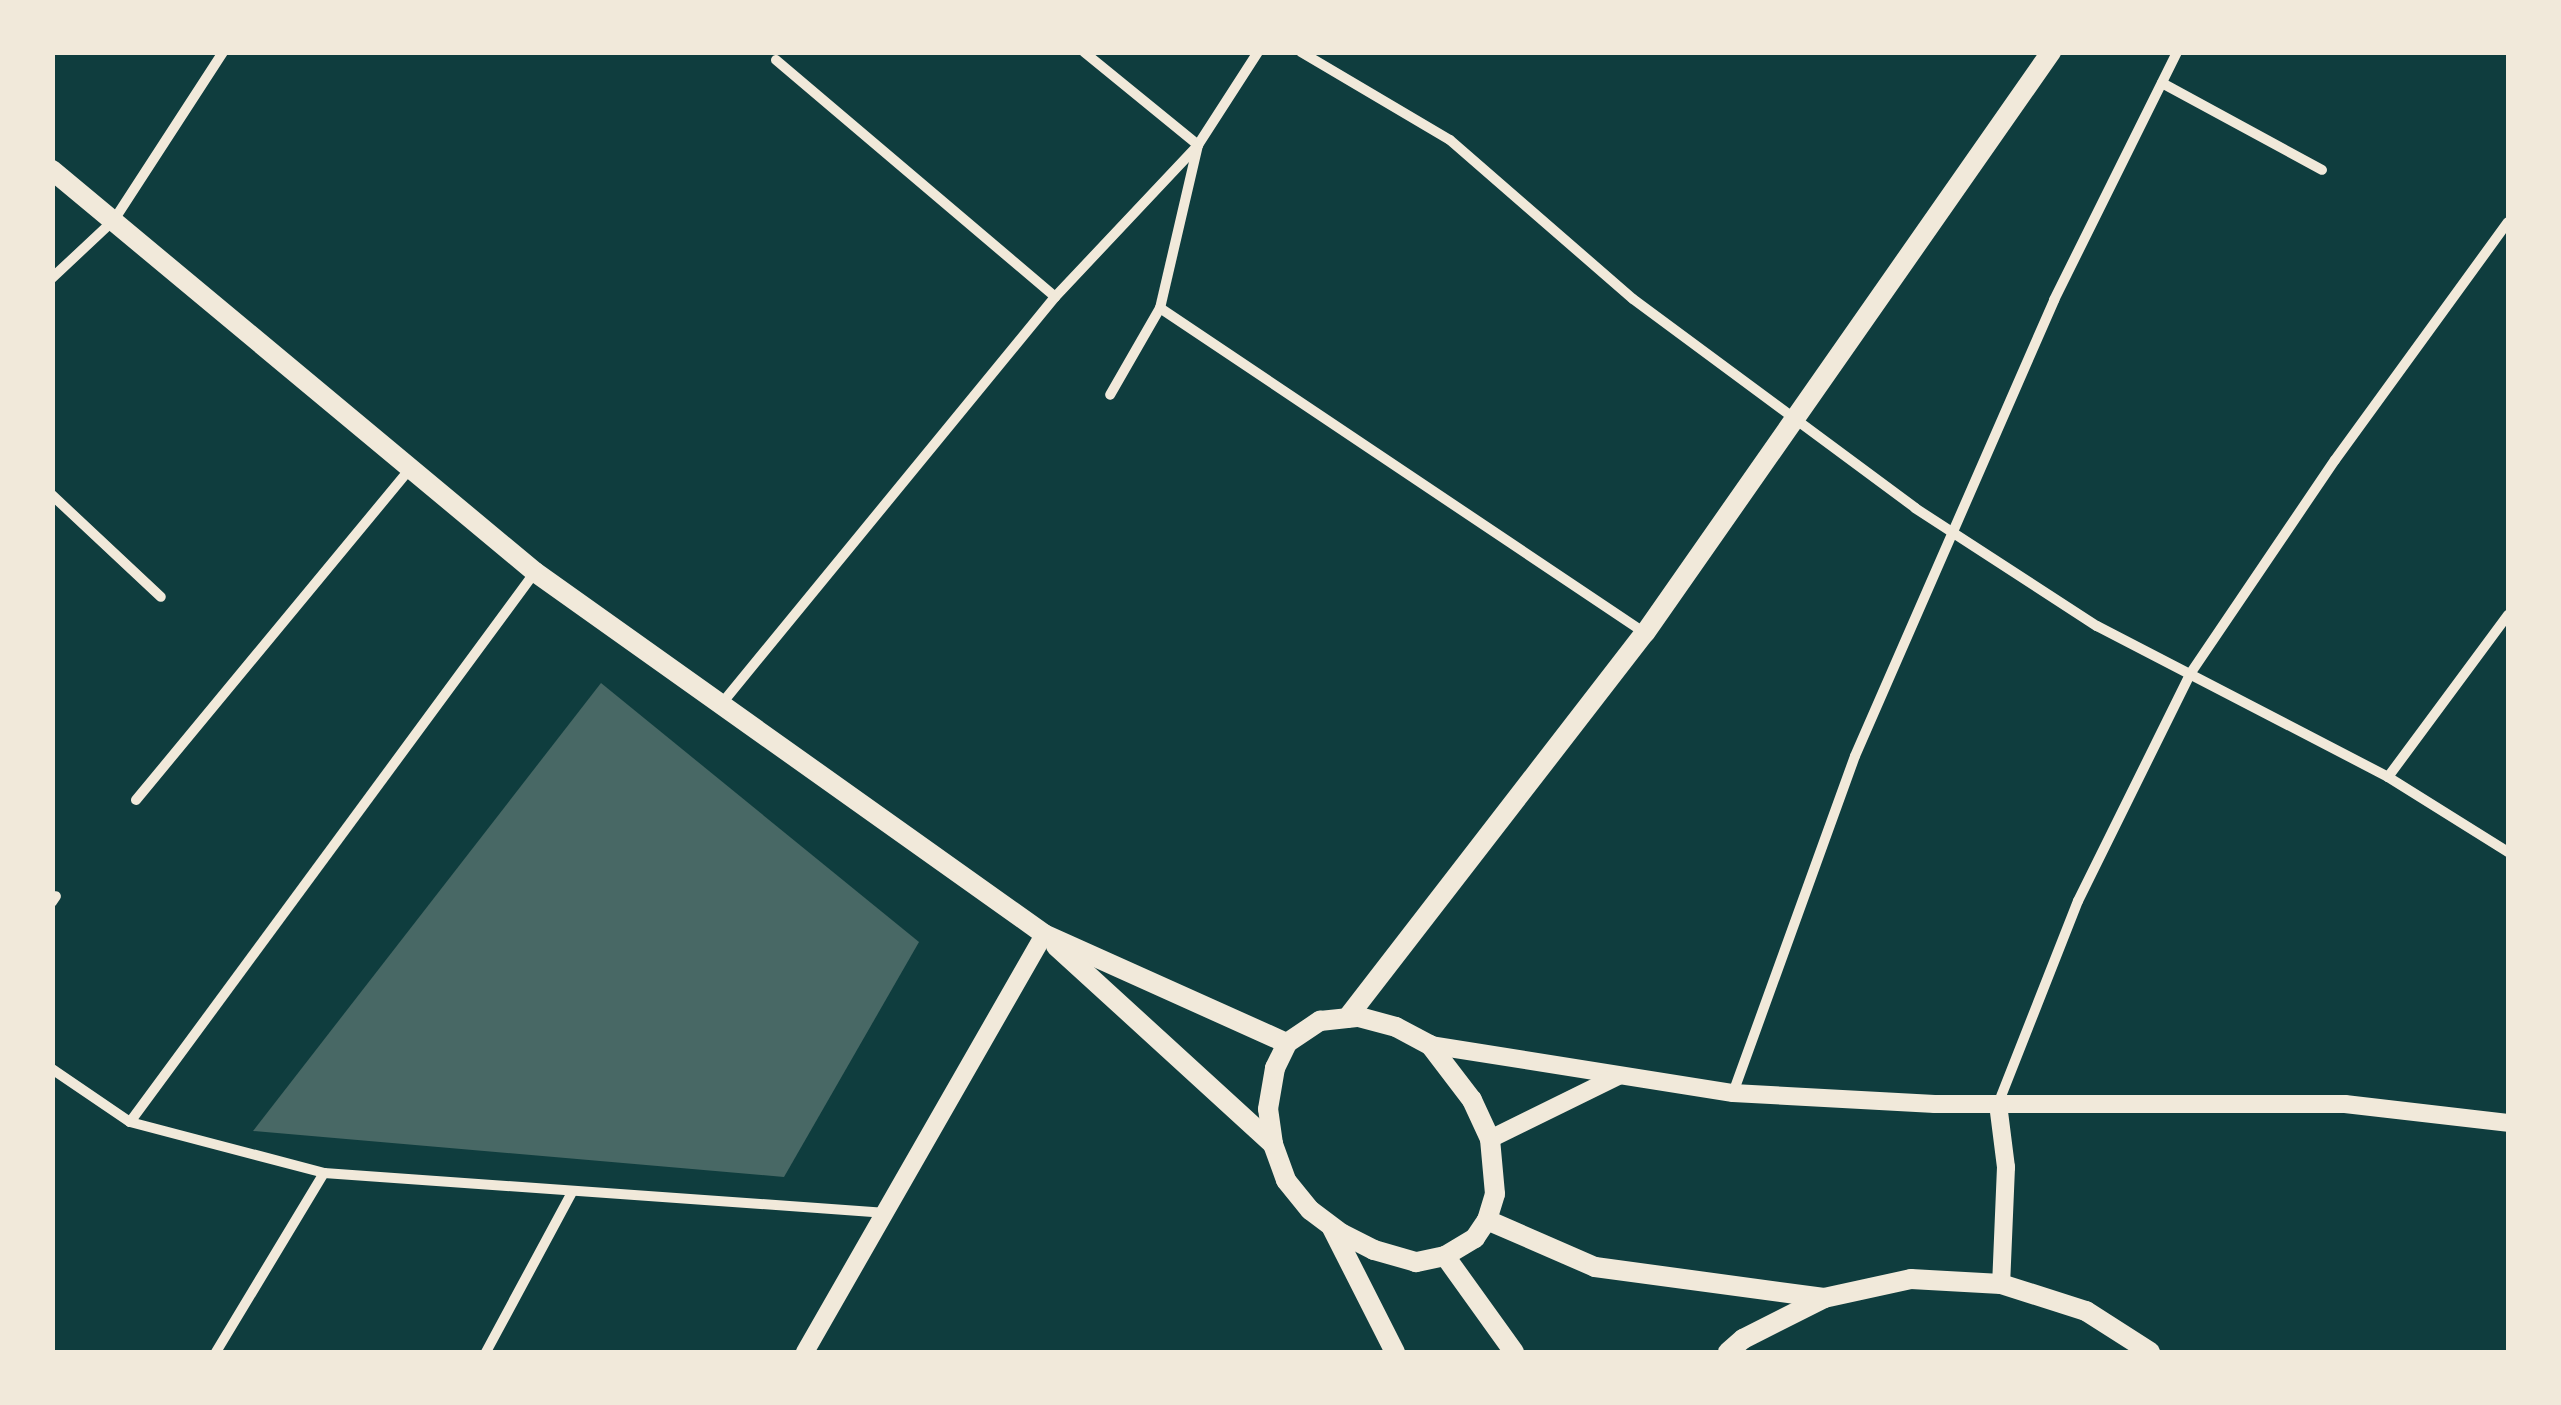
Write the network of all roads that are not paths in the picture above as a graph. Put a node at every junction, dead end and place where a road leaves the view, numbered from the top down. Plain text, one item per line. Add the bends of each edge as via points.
1 (223, 52) edge
2 (1084, 52) edge
3 (1258, 52) edge
4 (1301, 52) edge
5 (2052, 52) edge
6 (2177, 52) edge
7 (776, 60) dead end
8 (2162, 83) junction
9 (1198, 145) junction
10 (52, 170) edge
11 (2322, 170) dead end
12 (114, 220) junction
13 (2508, 222) edge
14 (52, 278) edge
15 (1056, 297) junction
16 (1160, 308) junction
17 (1110, 395) dead end
18 (1795, 420) junction
19 (411, 466) junction
20 (52, 496) edge
21 (1956, 534) junction
22 (535, 572) junction
23 (162, 597) dead end
24 (2508, 615) edge
25 (1645, 633) junction
26 (2190, 674) junction
27 (722, 702) junction
28 (2388, 778) junction
29 (136, 800) dead end
30 (2508, 852) edge
31 (1044, 934) junction
32 (1347, 1018) junction
33 (1286, 1043) junction
34 (1430, 1045) junction
35 (52, 1068) edge
36 (1618, 1076) junction
37 (1733, 1093) junction
38 (1998, 1104) junction
39 (130, 1122) junction
40 (2508, 1122) edge
41 (1490, 1139) junction
42 (1272, 1144) junction
43 (324, 1173) junction
44 (572, 1192) junction
45 (888, 1213) junction
46 (1487, 1220) junction
47 (1331, 1226) junction
48 (1444, 1256) junction
49 (2000, 1284) junction
50 (1824, 1298) junction
51 (216, 1352) edge
52 (486, 1352) edge
53 (805, 1352) edge
54 (1394, 1352) edge
55 (1514, 1352) edge
56 (1728, 1352) edge
57 (2150, 1352) edge

1 - 12 street
2 - 9 street
3 - 9 street
4 - 18 street via 1450,140 1633,299
5 - 18 main road
6 - 8 street
7 - 15 street
8 - 11 street
8 - 21 street via 2054,300
9 - 15 street
9 - 16 street
10 - 12 main road
12 - 14 street
12 - 19 main road
13 - 26 street via 2334,460
15 - 27 street
16 - 17 street
16 - 25 street
18 - 21 street
18 - 25 main road
19 - 22 main road
19 - 29 street
20 - 23 street
21 - 26 street via 2097,626
21 - 37 street via 1856,756
22 - 27 main road
22 - 39 street
24 - 28 street
25 - 32 main road
26 - 28 street
26 - 38 street via 2078,901
27 - 31 main road
28 - 30 street
31 - 33 main road
31 - 42 main road
31 - 45 street
32 - 33 main road via 1320,1020
32 - 34 main road via 1396,1027
33 - 42 main road via 1268,1109
34 - 36 street
34 - 41 main road via 1472,1100
35 - 39 street
36 - 37 street
36 - 41 street
37 - 38 street
38 - 40 street via 2345,1104
38 - 49 street via 2006,1166
39 - 43 street
41 - 46 main road via 1495,1194
42 - 47 main road via 1286,1180
43 - 44 street
43 - 51 street
44 - 45 street
44 - 52 street
45 - 53 street
46 - 48 main road via 1475,1238
46 - 50 main road via 1594,1267
47 - 48 main road via 1374,1250 1416,1262
47 - 54 main road
48 - 55 main road
49 - 50 main road via 1911,1279
49 - 57 main road via 2086,1311
50 - 56 main road

